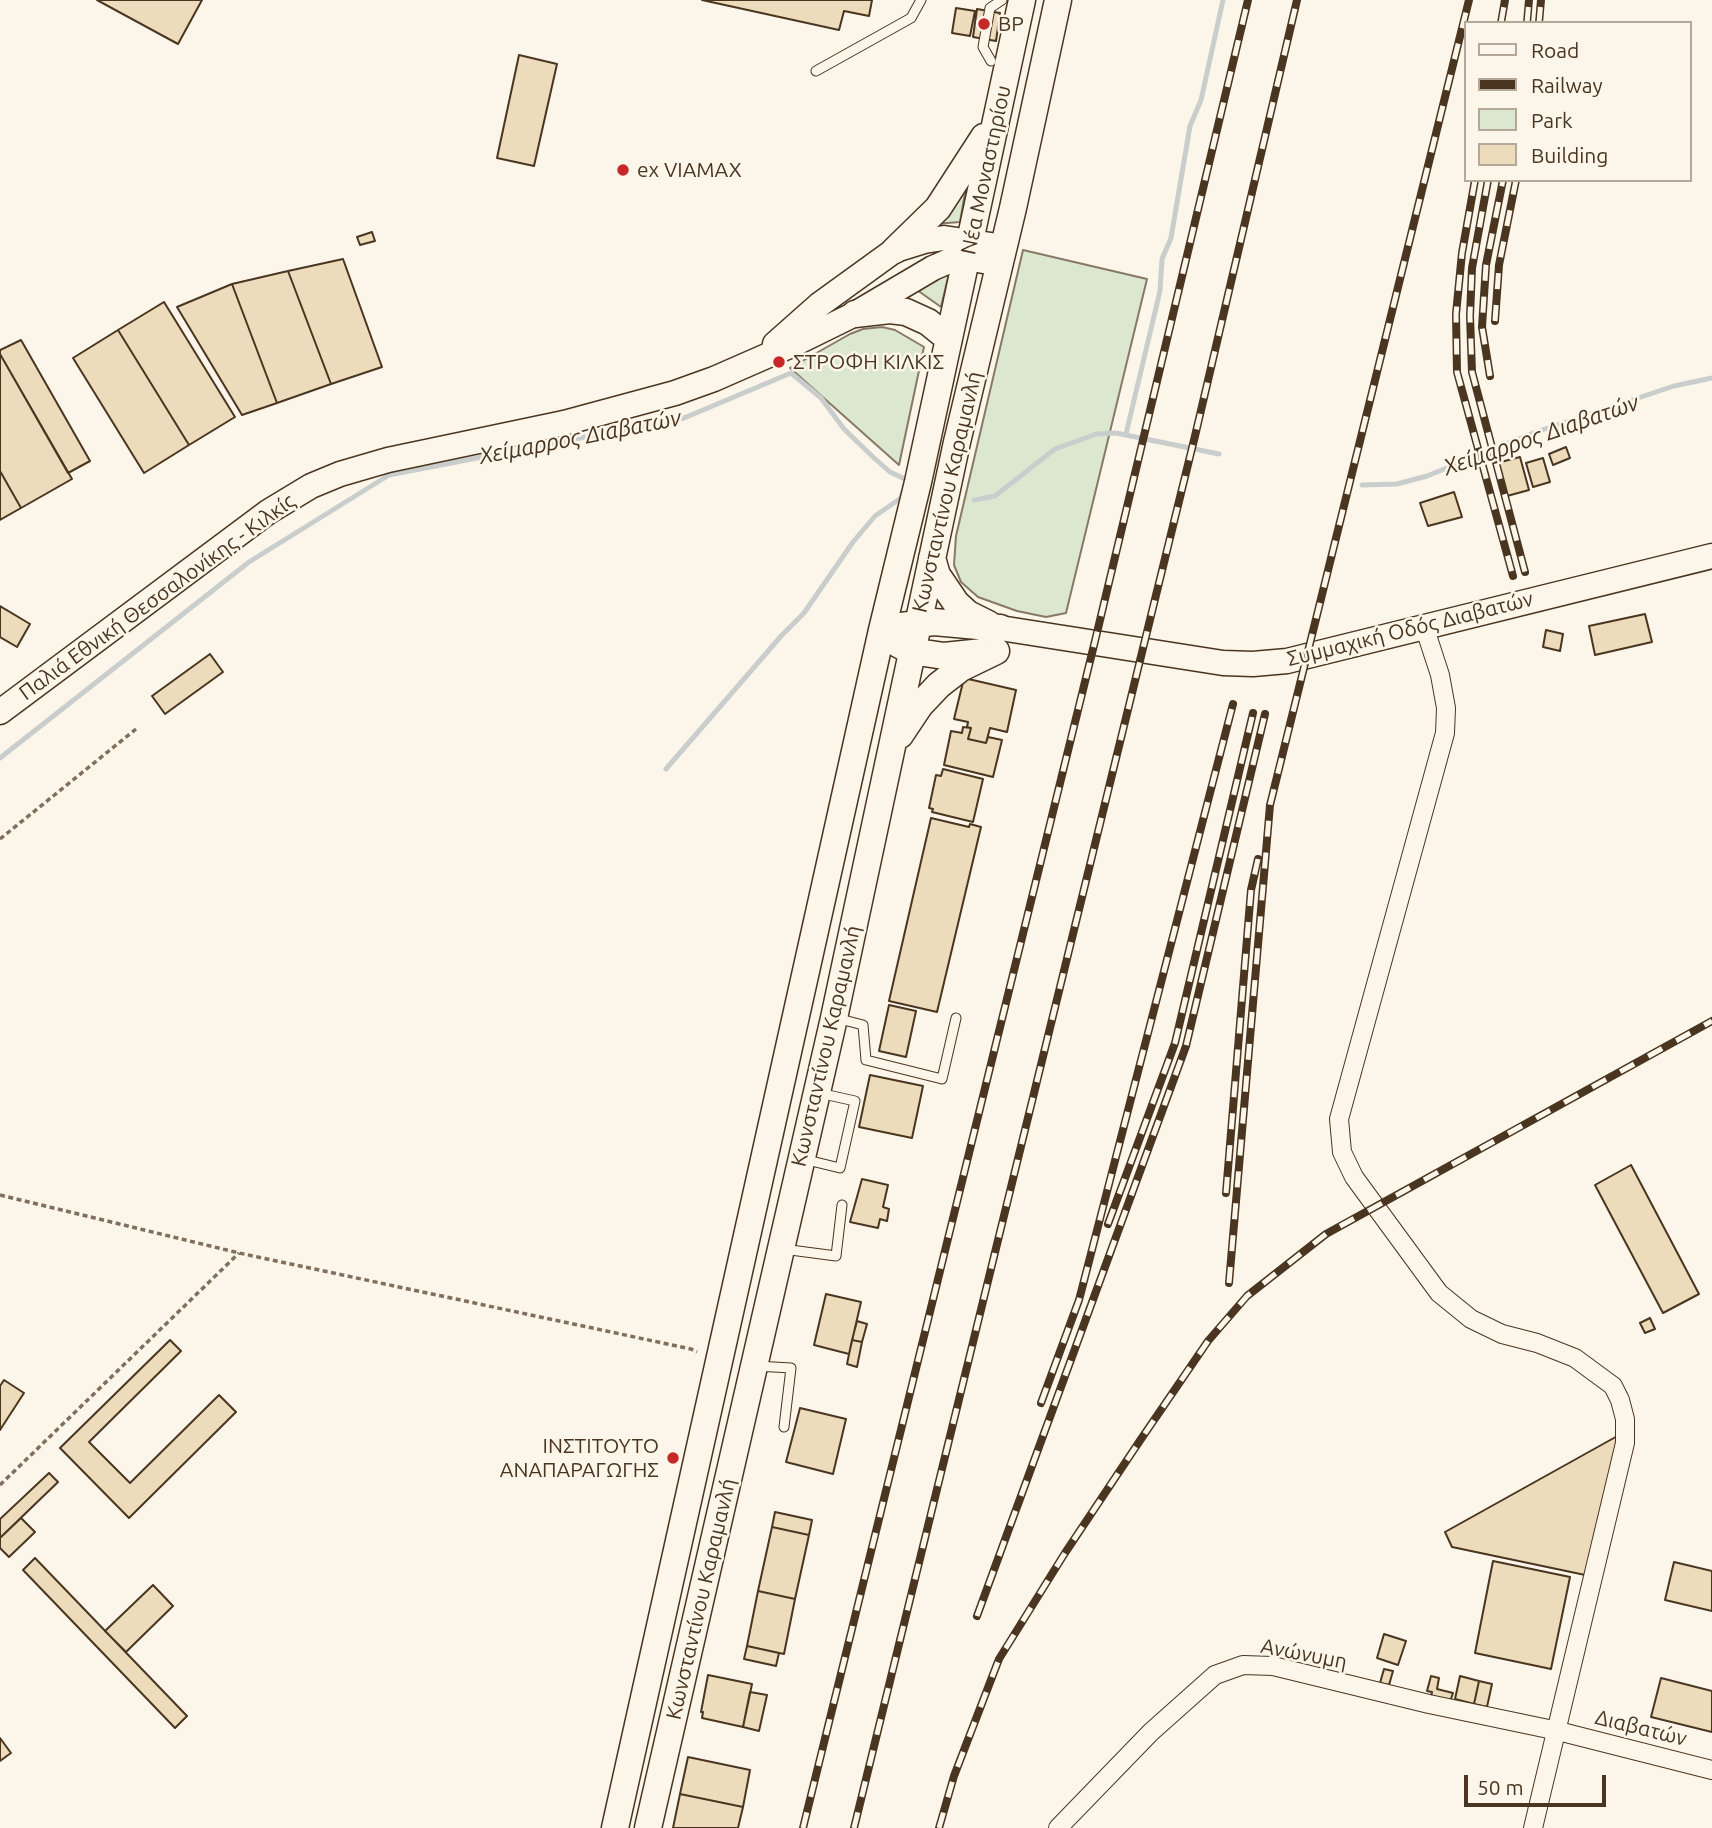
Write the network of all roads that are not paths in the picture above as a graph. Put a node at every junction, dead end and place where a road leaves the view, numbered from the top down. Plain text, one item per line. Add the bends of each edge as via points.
1 (921, 0) edge
2 (1002, 0) edge
3 (1022, 0) edge
4 (1058, 0) edge
5 (991, 61) dead end
6 (817, 71) dead end
7 (999, 107) junction
8 (969, 249) junction
9 (895, 250) junction
10 (1001, 256) junction
11 (855, 314) junction
12 (949, 339) junction
13 (759, 359) junction
14 (1712, 556) edge
15 (932, 558) junction
16 (917, 623) junction
17 (1423, 626) junction
18 (882, 630) junction
19 (998, 640) junction
20 (911, 651) junction
21 (0, 712) edge
22 (890, 751) junction
23 (834, 1018) junction
24 (956, 1018) dead end
25 (817, 1093) junction
26 (802, 1158) junction
27 (842, 1205) dead end
28 (781, 1249) junction
29 (755, 1366) junction
30 (784, 1427) dead end
31 (1558, 1731) junction
32 (1712, 1770) edge
33 (615, 1828) edge
34 (648, 1828) edge
35 (1058, 1828) edge
36 (1533, 1828) edge

1 - 6 lane via 911,18
2 - 5 lane via 990,8 983,47
3 - 7 main road, Νέα Μοναστηρίου
4 - 10 main road, Νέα Μοναστηρίου
7 - 8 main road, Νέα Μοναστηρίου
7 - 9 main road via 945,198
8 - 9 main road, Παλιά Εθνική Θεσσαλονίκης - Κιλκίς via 935,239
8 - 10 main road, Παλιά Εθνική Θεσσαλονίκης - Κιλκίς
8 - 11 main road, Παλιά Εθνική Θεσσαλονίκης - Κιλκίς
8 - 12 main road, Νέα Μοναστηρίου
9 - 13 main road, Παλιά Εθνική Θεσσαλονίκης - Κιλκίς via 819,305
10 - 15 main road, Κωνσταντίνου Καραμανλή
11 - 12 main road via 906,312
11 - 13 main road, Παλιά Εθνική Θεσσαλονίκης - Κιλκίς
12 - 18 main road, Κωνσταντίνου Καραμανλή
13 - 21 main road, Παλιά Εθνική Θεσσαλονίκης - Κιλκίς via 675,393 564,423 388,460 311,486 268,512
14 - 17 main road, Συμμαχική Οδός Διαβατών
15 - 16 main road, Κωνσταντίνου Καραμανλή
15 - 19 main road via 937,575 956,603
16 - 18 main road
16 - 19 main road via 954,623
16 - 20 main road, Κωνσταντίνου Καραμανλή
17 - 19 main road, Συμμαχική Οδός Διαβατών via 1306,657 1253,664 1182,658 1063,637
17 - 31 street via 1440,675 1445,733 1339,1118 1342,1152 1354,1177 1439,1293 1471,1319 1502,1334 1575,1357 1613,1386 1620,1400 1625,1443
18 - 20 main road
18 - 33 main road, Κωνσταντίνου Καραμανλή
19 - 20 main road via 944,656
19 - 22 main road via 939,685
20 - 22 main road, Κωνσταντίνου Καραμανλή
22 - 23 main road, Κωνσταντίνου Καραμανλή
23 - 24 lane via 863,1025 866,1060 942,1079
23 - 25 main road, Κωνσταντίνου Καραμανλή
25 - 26 main road, Κωνσταντίνου Καραμανλή
25 - 26 lane via 855,1101 840,1168
26 - 28 main road, Κωνσταντίνου Καραμανλή
27 - 28 lane via 836,1256
28 - 29 main road, Κωνσταντίνου Καραμανλή
29 - 30 lane via 791,1368
29 - 34 main road, Κωνσταντίνου Καραμανλή
31 - 32 street, Διαβατών
31 - 35 street, Ανώνυμη via 1273,1666 1243,1665 1215,1675 1151,1732
31 - 36 street

